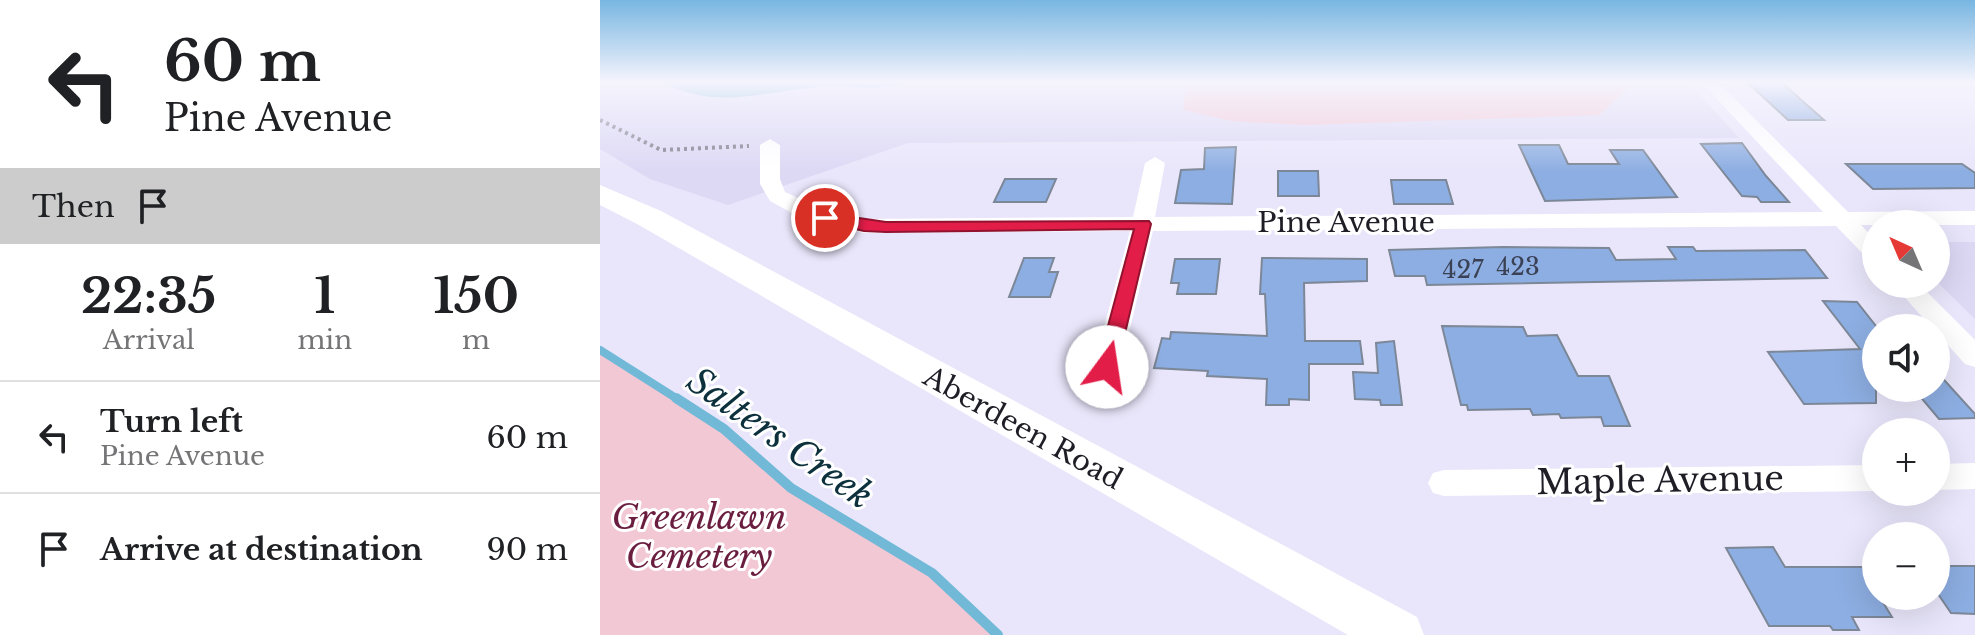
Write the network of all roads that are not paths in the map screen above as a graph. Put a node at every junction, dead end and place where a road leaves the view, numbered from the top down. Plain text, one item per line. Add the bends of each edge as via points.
1 (1738, 112) edge
2 (770, 145) road end
3 (1155, 163) dead end
4 (600, 179) edge
5 (600, 194) edge
6 (650, 218) junction
7 (1975, 218) edge
8 (1842, 219) junction
9 (1143, 224) junction
10 (1862, 240) edge
11 (1918, 298) edge
12 (1975, 357) edge
13 (1107, 367) dead end
14 (1975, 476) edge
15 (1950, 477) edge
16 (1862, 478) edge
17 (1444, 483) dead end
18 (1398, 635) edge

1 - 8 street
2 - 9 street, Pine Avenue via 773,192 841,222 886,227
3 - 9 street
4 - 6 main road, Aberdeen Road
5 - 6 main road, Aberdeen Road
6 - 18 main road, Aberdeen Road
7 - 8 street, Pine Avenue
8 - 9 street, Pine Avenue
8 - 10 street
9 - 13 street
11 - 12 street
14 - 15 street
16 - 17 street, Maple Avenue

